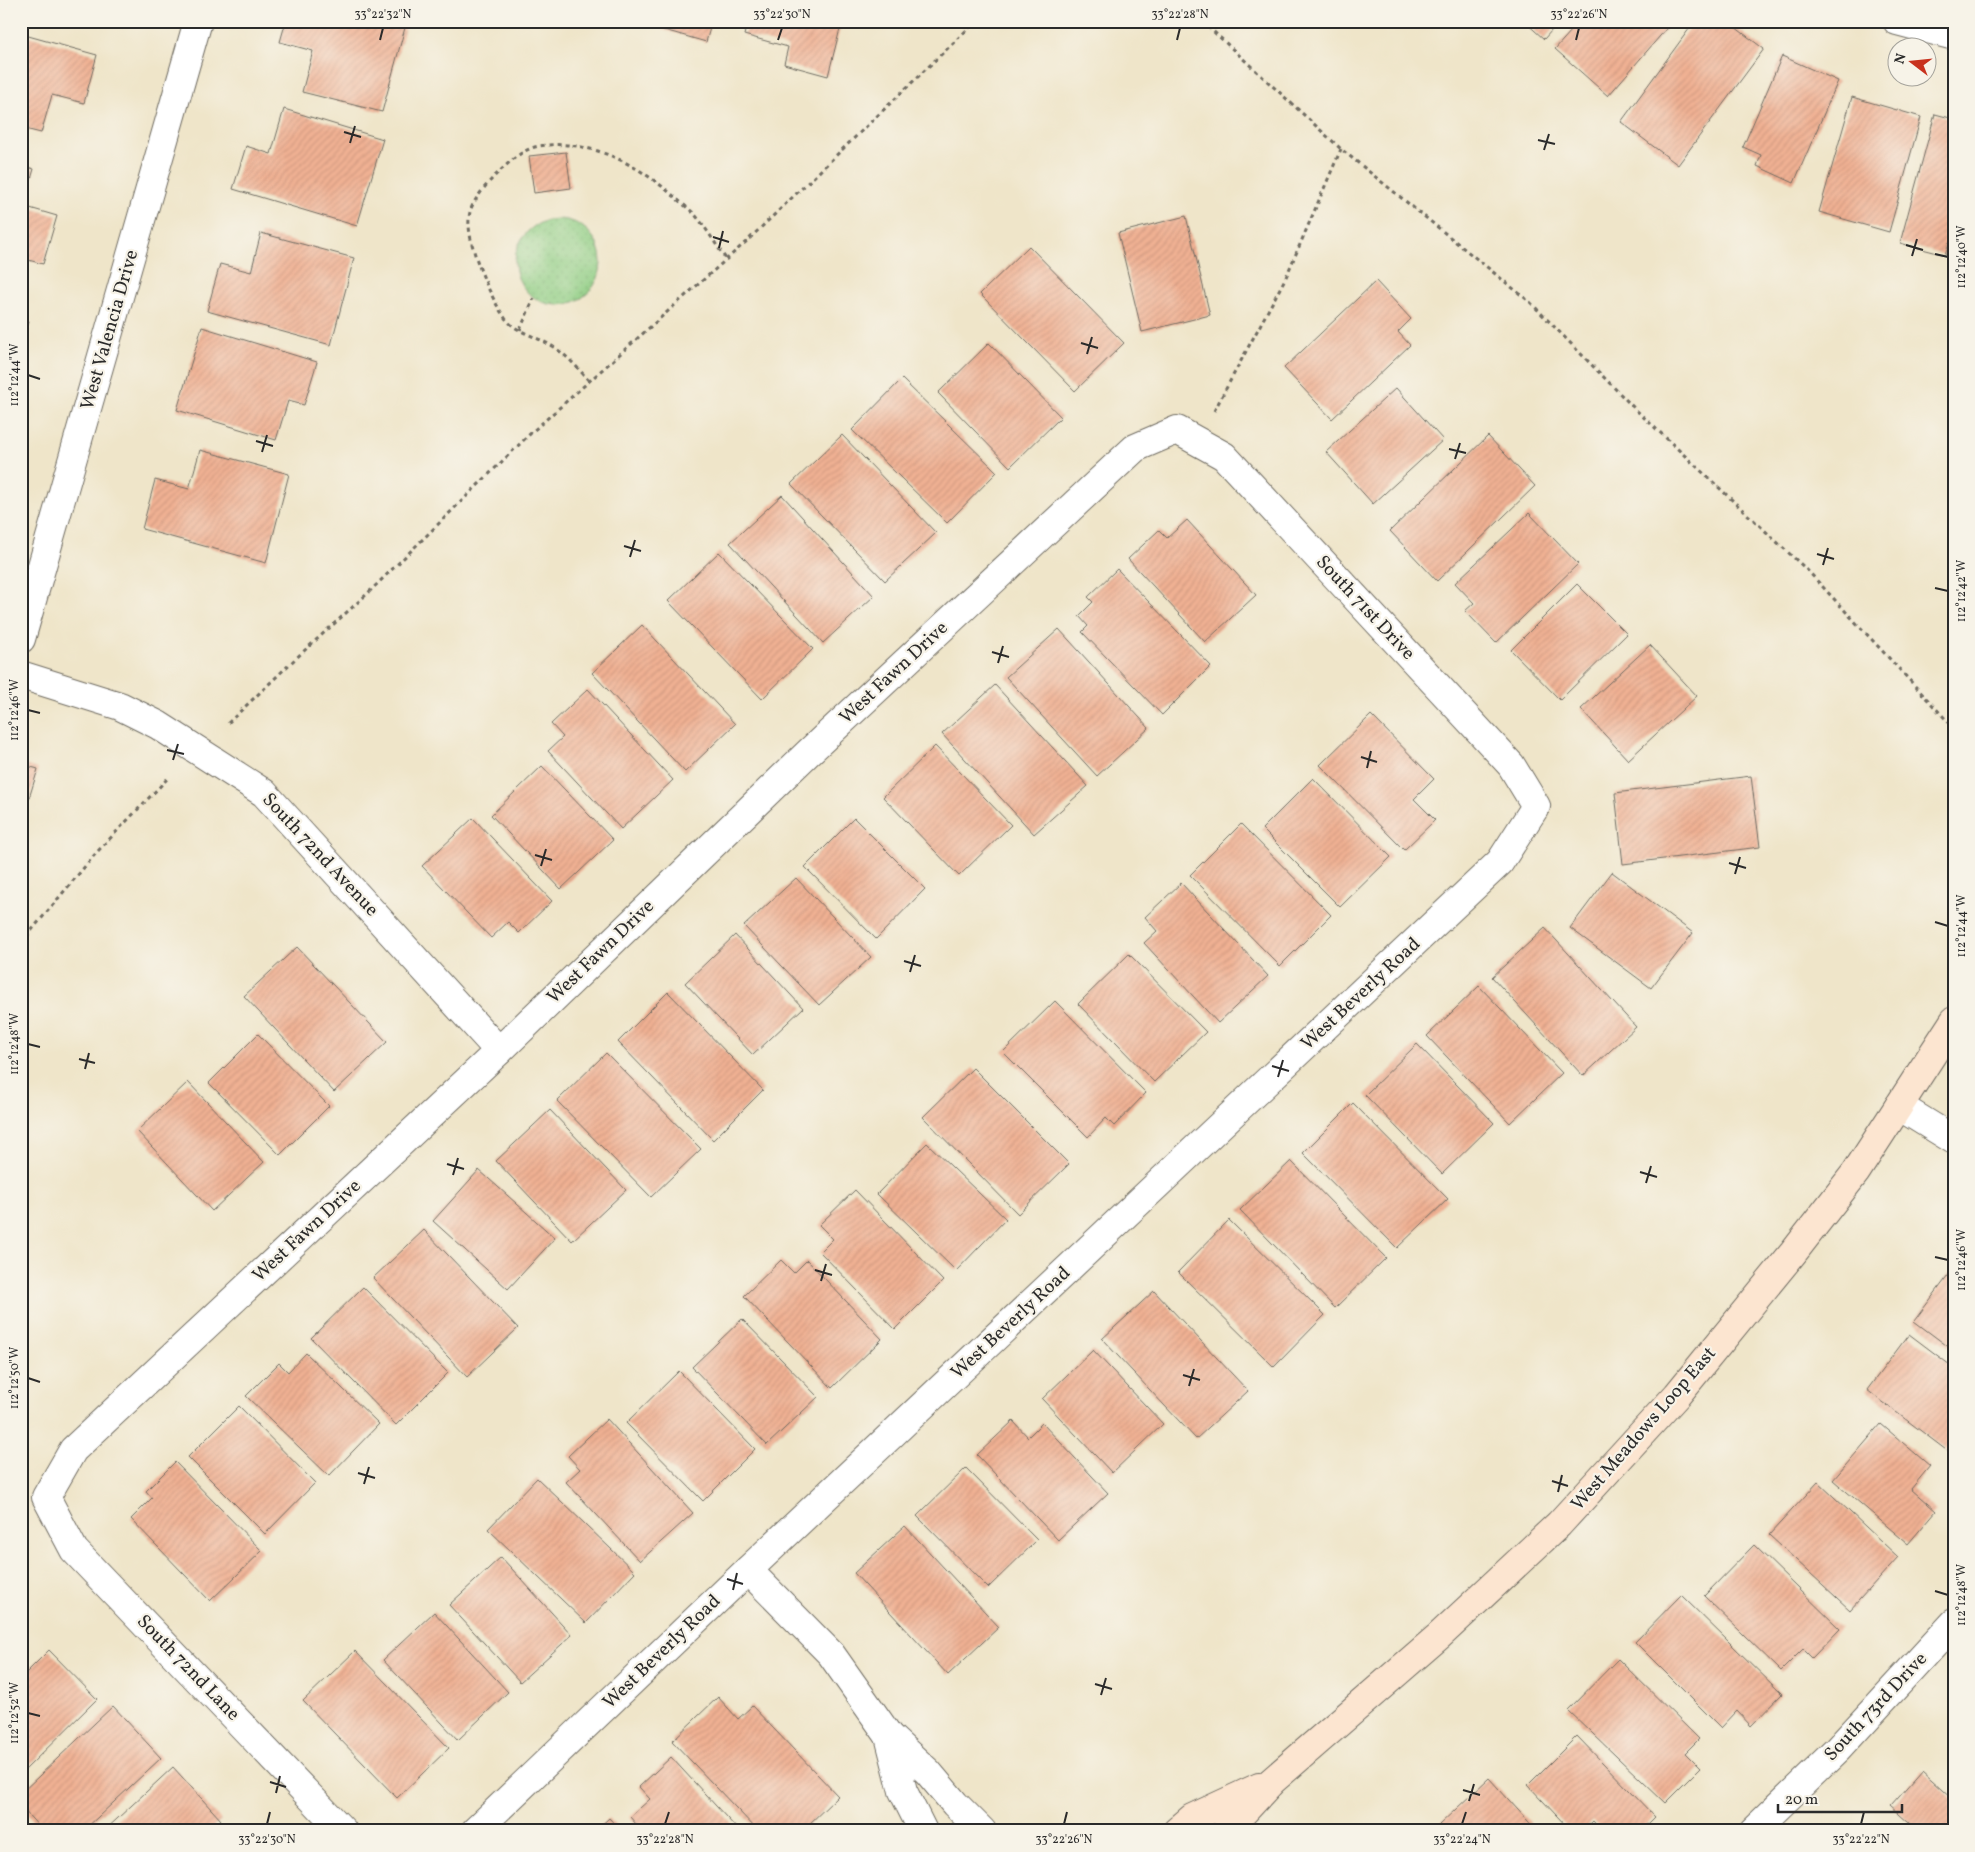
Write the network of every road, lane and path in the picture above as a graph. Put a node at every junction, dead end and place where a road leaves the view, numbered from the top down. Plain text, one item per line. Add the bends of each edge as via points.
1 (198, 21) edge
2 (976, 21) edge
3 (1202, 21) edge
4 (1897, 21) edge
5 (1954, 36) edge
6 (1341, 149) junction
7 (726, 259) junction
8 (534, 298) dead end
9 (520, 330) junction
10 (589, 381) junction
11 (1188, 436) junction
12 (21, 639) edge
13 (21, 675) edge
14 (228, 723) dead end
15 (1954, 728) edge
16 (168, 778) dead end
17 (1536, 806) joint
18 (21, 943) edge
19 (1954, 1021) edge
20 (499, 1051) junction
21 (1900, 1106) junction
22 (1954, 1140) edge
23 (46, 1497) joint
24 (748, 1570) junction
25 (1954, 1623) edge
26 (889, 1736) junction
27 (1272, 1781) junction
28 (343, 1831) edge
29 (475, 1831) edge
30 (923, 1831) edge
31 (982, 1831) edge
32 (1177, 1831) edge
33 (1226, 1831) edge
34 (1753, 1831) edge

1 - 12 street, West Valencia Drive
2 - 7 path
3 - 6 path
4 - 5 street
6 - 11 path via 1286,277 1224,390
6 - 15 path via 1530,302 1635,409 1808,571
7 - 9 path via 695,215 632,164 567,145 538,146 519,154 490,181 470,211 468,227 487,286 506,319
7 - 10 path
8 - 9 path
9 - 10 path via 552,345
10 - 14 path
11 - 17 street, South 71st Drive via 1224,456 1511,765
11 - 20 street, West Fawn Drive via 1135,448 808,754
13 - 20 street, South 72nd Avenue via 120,706 158,725 264,793
16 - 18 path via 97,852
17 - 24 street, West Beverly Road via 1500,862
19 - 21 street, West Meadows Loop East
20 - 23 street, West Fawn Drive via 73,1450
21 - 22 street
21 - 27 street, West Meadows Loop East via 1856,1172 1793,1253 1677,1395 1559,1524 1439,1636
23 - 28 street, South 72nd Lane via 74,1550
24 - 26 street via 831,1654
24 - 29 street, West Beverly Road
25 - 34 street, South 73rd Drive via 1837,1750
26 - 30 street via 903,1791
26 - 31 street via 928,1772
27 - 32 street via 1192,1818
27 - 33 street

